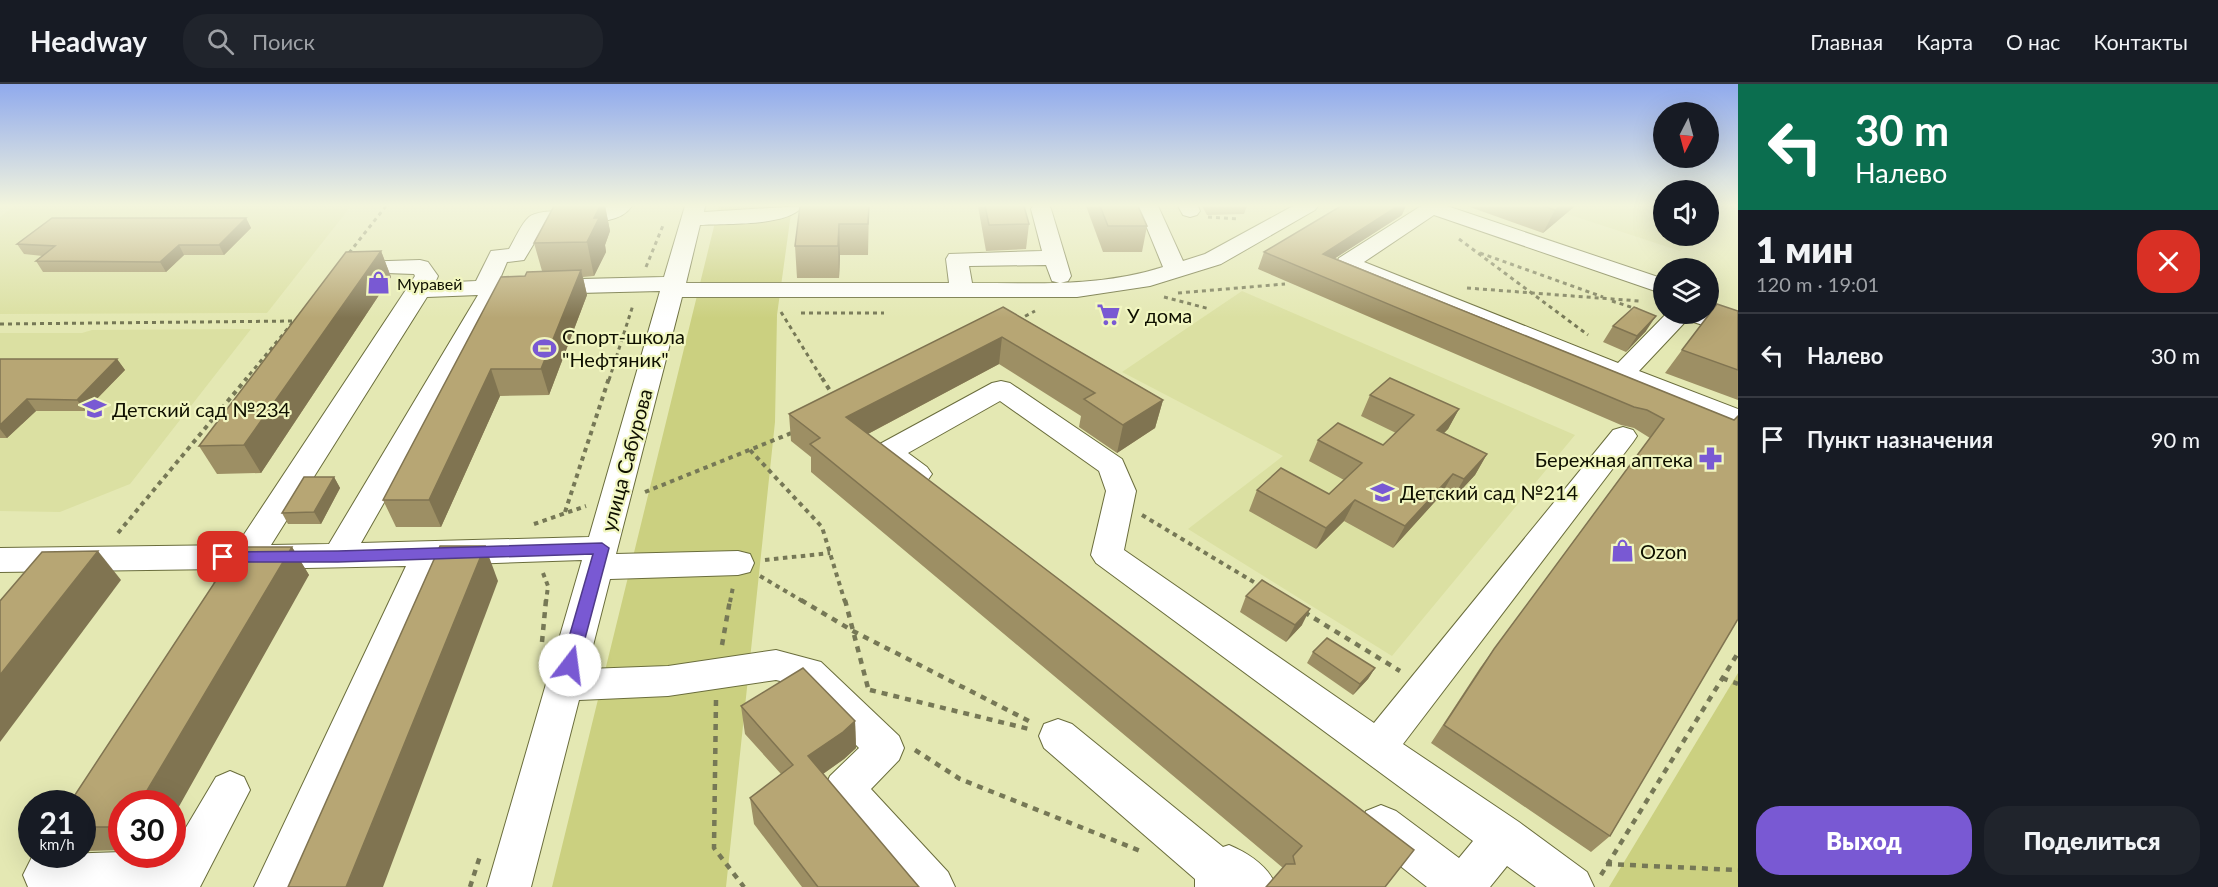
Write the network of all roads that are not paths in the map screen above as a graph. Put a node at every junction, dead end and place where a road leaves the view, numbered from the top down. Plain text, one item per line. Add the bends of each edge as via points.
1 (523, 243) edge
2 (689, 243) edge
3 (1051, 243) edge
4 (1164, 243) edge
5 (1242, 243) edge
6 (1376, 243) edge
7 (1537, 243) edge
8 (1055, 258) junction
9 (355, 262) edge
10 (1176, 270) junction
11 (1653, 283) edge
12 (672, 287) junction
13 (489, 288) junction
14 (420, 290) junction
15 (1070, 290) junction
16 (962, 291) junction
17 (1719, 321) edge
18 (1735, 323) edge
19 (1673, 324) edge
20 (1625, 370) junction
21 (1738, 419) edge
22 (1623, 436) dead end
23 (945, 495) edge
24 (428, 553) junction
25 (338, 556) junction
26 (246, 557) junction
27 (599, 558) junction
28 (738, 563) road end
29 (7, 573) edge
30 (215, 607) edge
31 (564, 685) junction
32 (1059, 736) road end
33 (1378, 747) junction
34 (230, 790) dead end
35 (1359, 809) edge
36 (1504, 836) junction
37 (49, 868) edge
38 (1229, 883) edge
39 (1586, 883) edge
40 (276, 887) edge
41 (509, 887) edge
42 (933, 887) edge
43 (1462, 887) edge

1 - 13 street via 516,255 500,256
2 - 12 street, улица Сабурова
3 - 8 street
4 - 10 street
5 - 10 street via 1214,259
6 - 20 street via 1347,263
7 - 11 street
8 - 15 street
8 - 16 street via 957,259
9 - 14 street via 420,267 427,276
10 - 15 street via 1150,279
12 - 13 street via 639,284
12 - 16 street
12 - 27 street, улица Сабурова
13 - 14 street
13 - 25 street
14 - 26 street
15 - 16 street
17 - 18 street
19 - 20 street
20 - 21 street
22 - 33 street
23 - 33 street via 888,452 1001,389 1112,466 1121,491 1107,555
24 - 25 street
24 - 27 street via 533,550
24 - 40 street
25 - 26 street
26 - 29 street via 37,560
26 - 30 street
27 - 28 street
27 - 31 street, улица Сабурова
31 - 41 street, улица Сабурова
31 - 42 street via 668,681 776,665 808,674 856,698 876,739 885,748 844,789
32 - 38 street
33 - 36 street
34 - 37 street via 185,872 45,875
35 - 43 street
36 - 39 street
36 - 43 street

